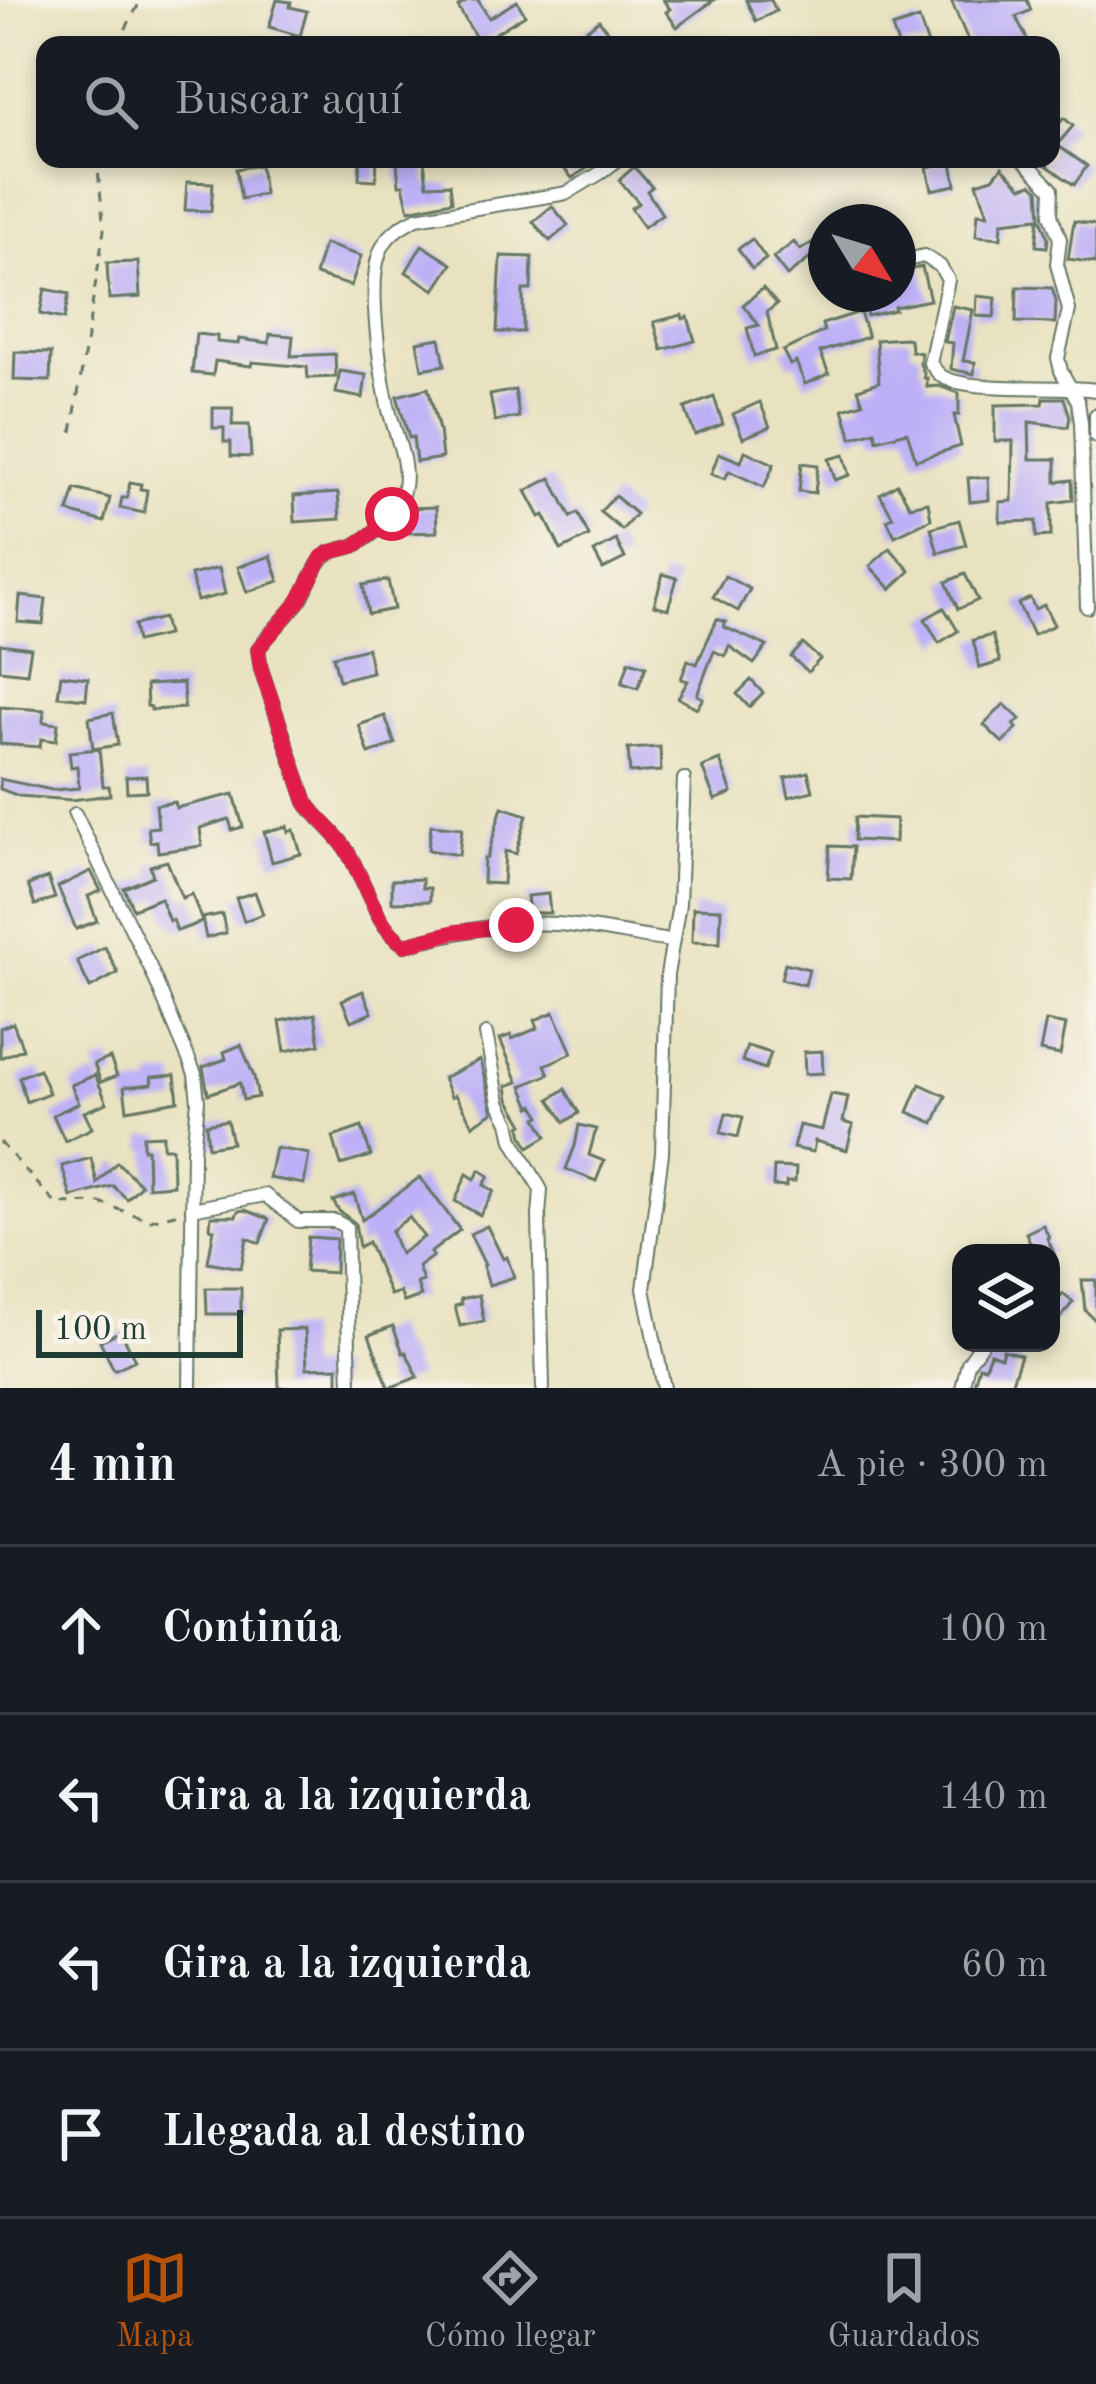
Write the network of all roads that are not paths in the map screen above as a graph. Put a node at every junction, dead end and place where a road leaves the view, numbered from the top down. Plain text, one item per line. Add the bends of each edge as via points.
1 (607, 168) edge
2 (1031, 168) edge
3 (916, 258) edge
4 (1072, 386) junction
5 (1096, 390) edge
6 (1096, 415) edge
7 (1096, 436) edge
8 (1089, 453) edge
9 (1087, 607) dead end
10 (684, 778) dead end
11 (75, 814) dead end
12 (671, 941) junction
13 (486, 1034) dead end
14 (193, 1209) junction
15 (976, 1352) edge
16 (190, 1388) edge
17 (350, 1388) edge
18 (543, 1388) edge
19 (664, 1388) edge
20 (962, 1388) edge

1 - 12 street via 567,193 417,218 395,229 375,274 404,489 373,533 322,557 299,601 258,649 306,802 341,841 398,941 555,924
2 - 4 street via 1052,190 1057,264 1070,310 1058,358
3 - 4 street via 940,266 947,280 930,363 941,376 967,385
4 - 5 street
4 - 8 street
6 - 7 street
8 - 9 street
10 - 12 street
11 - 14 street via 195,1074
12 - 19 street via 662,1153 644,1288
13 - 18 street via 499,1102 542,1190
14 - 16 street
14 - 17 street via 266,1195 298,1221 346,1227
15 - 20 street

